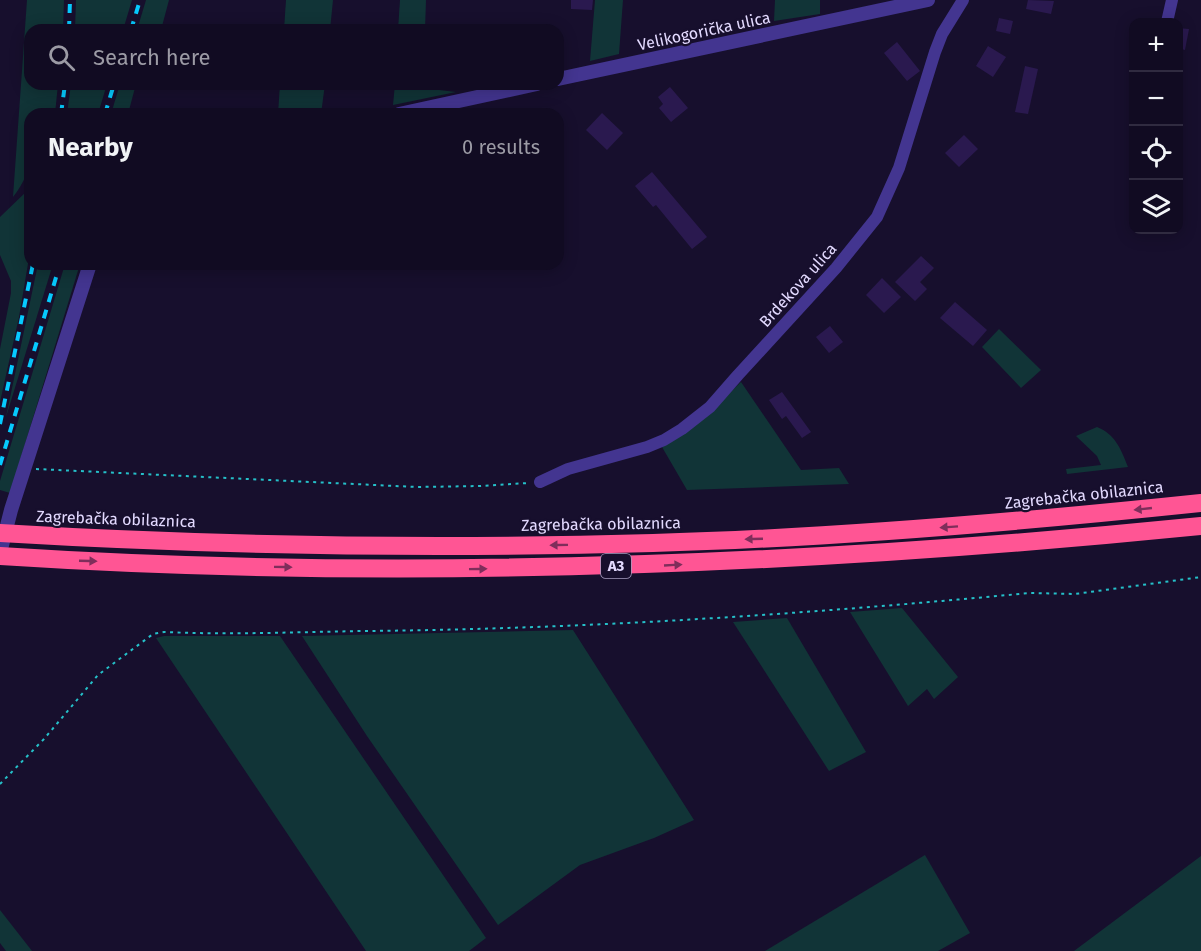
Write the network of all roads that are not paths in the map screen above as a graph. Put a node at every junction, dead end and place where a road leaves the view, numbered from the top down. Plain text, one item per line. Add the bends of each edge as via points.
1 (928, 0) edge
2 (963, 0) edge
3 (1172, 0) edge
4 (1168, 18) edge
5 (564, 79) edge
6 (509, 90) edge
7 (427, 108) edge
8 (88, 270) edge
9 (540, 482) road end
10 (1201, 503) edge
11 (1201, 526) edge
12 (0, 533) edge
13 (0, 554) edge

1 - 5 street, Velikogorička ulica
2 - 9 street, Brdekova ulica via 939,43 888,195 877,217 836,268 710,407 682,429 647,447 568,469
3 - 4 street
6 - 7 street
8 - 13 street
10 -> 12 highway, Zagrebačka obilaznica / A3 via 962,526 655,543 342,546
13 -> 11 highway, A3 via 343,569 656,565 964,548

